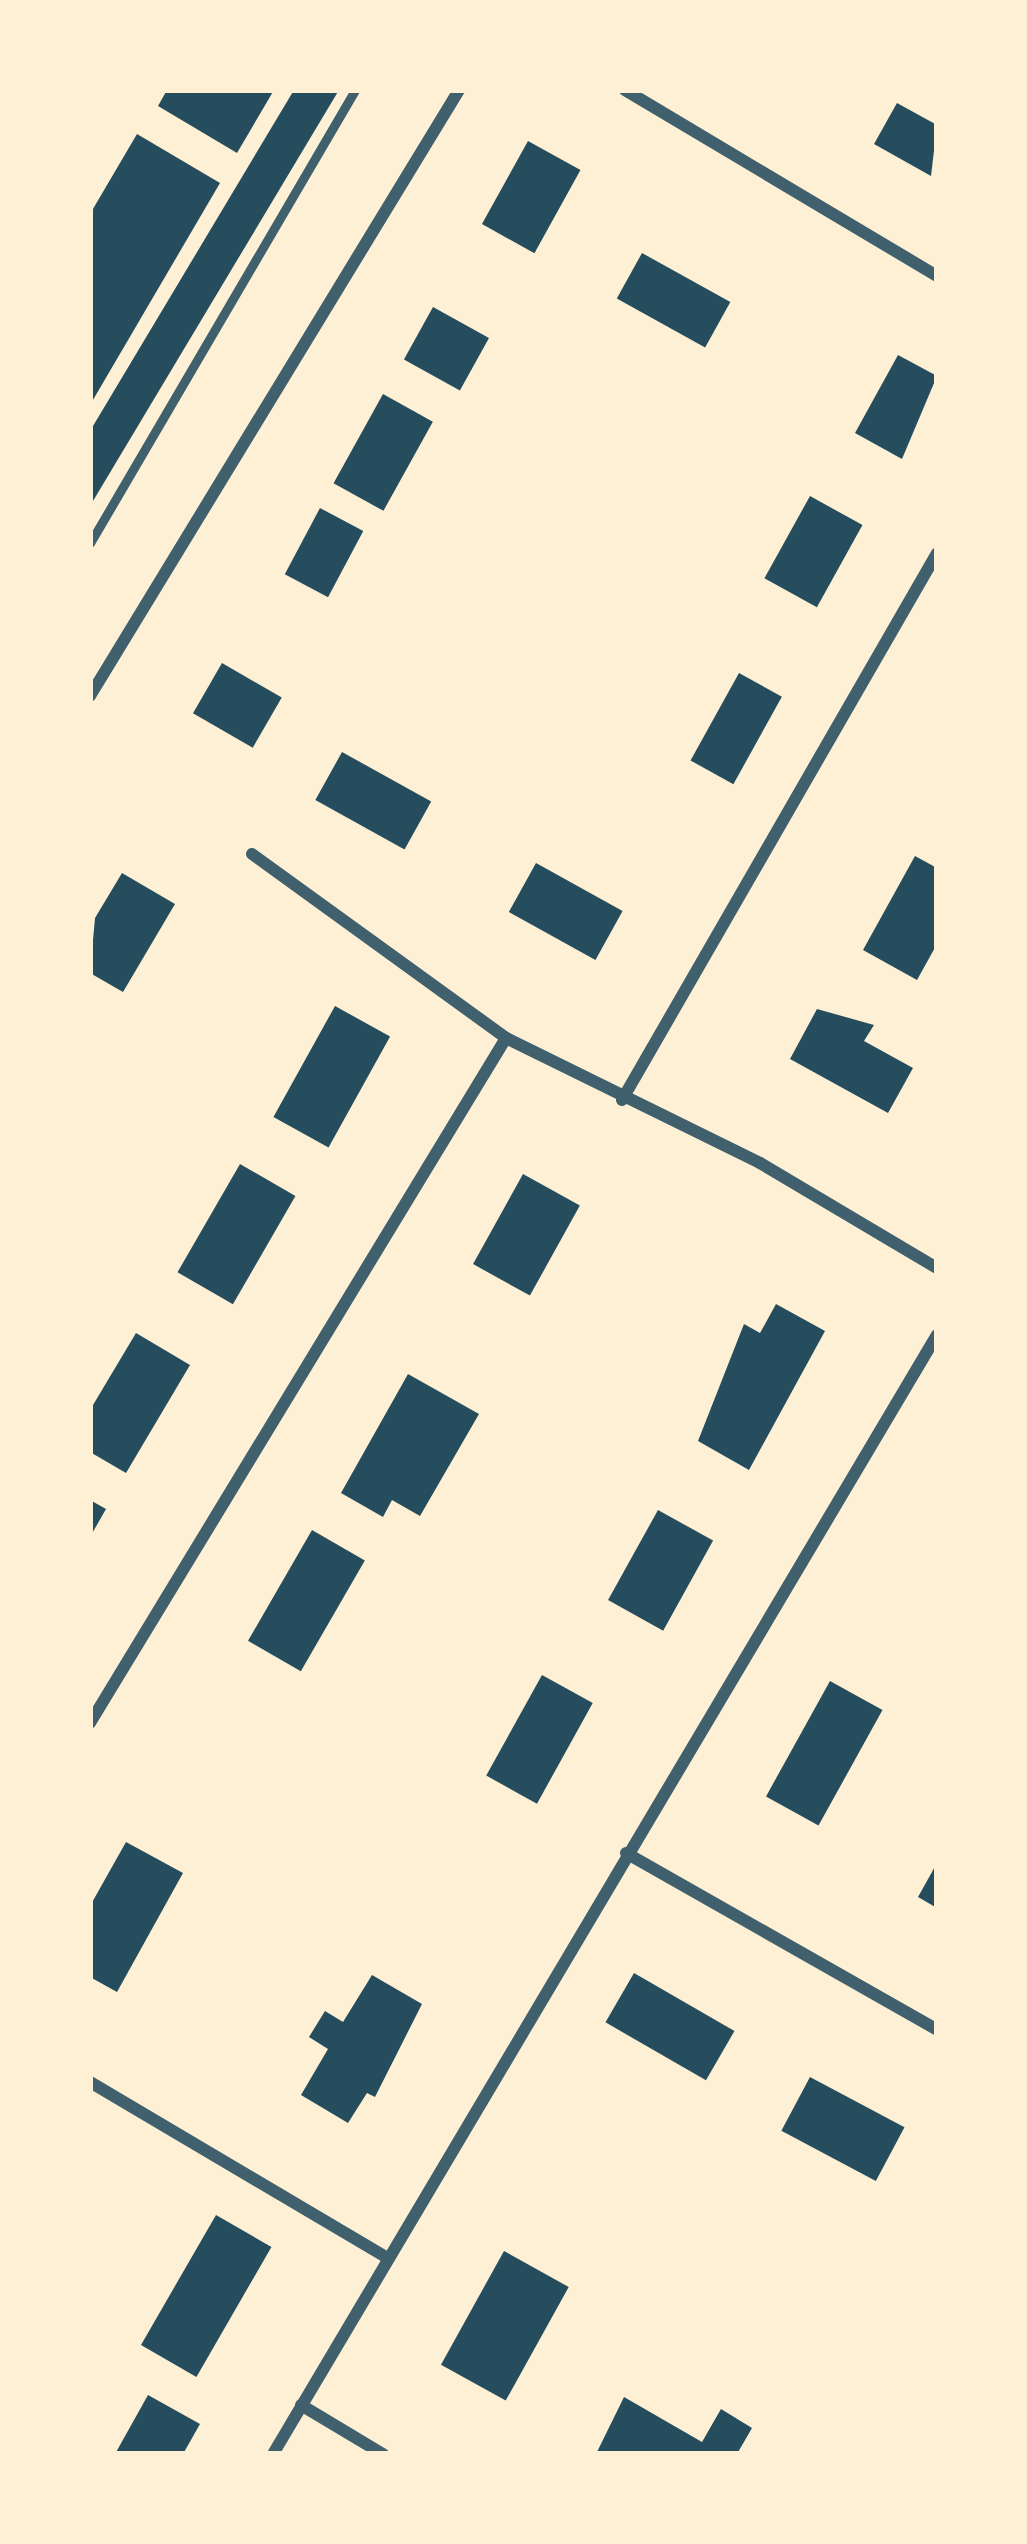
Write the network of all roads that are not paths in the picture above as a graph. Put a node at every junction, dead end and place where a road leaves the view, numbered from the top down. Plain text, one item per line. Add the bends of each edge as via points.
1 (355, 90) edge
2 (459, 90) edge
3 (625, 90) edge
4 (937, 276) edge
5 (90, 543) edge
6 (937, 553) edge
7 (90, 696) edge
8 (252, 854) dead end
9 (506, 1038) junction
10 (622, 1100) junction
11 (937, 1268) edge
12 (937, 1335) edge
13 (90, 1723) edge
14 (626, 1853) junction
15 (937, 2030) edge
16 (90, 2082) edge
17 (388, 2258) junction
18 (301, 2405) junction
19 (273, 2454) edge
20 (383, 2454) edge

1 - 5 lane
2 - 7 street
3 - 4 street
6 - 10 street
8 - 9 street
9 - 10 street
9 - 13 street
10 - 11 street via 760,1163
12 - 14 street
14 - 15 street
14 - 17 street
16 - 17 street
17 - 18 street
18 - 19 street
18 - 20 street

